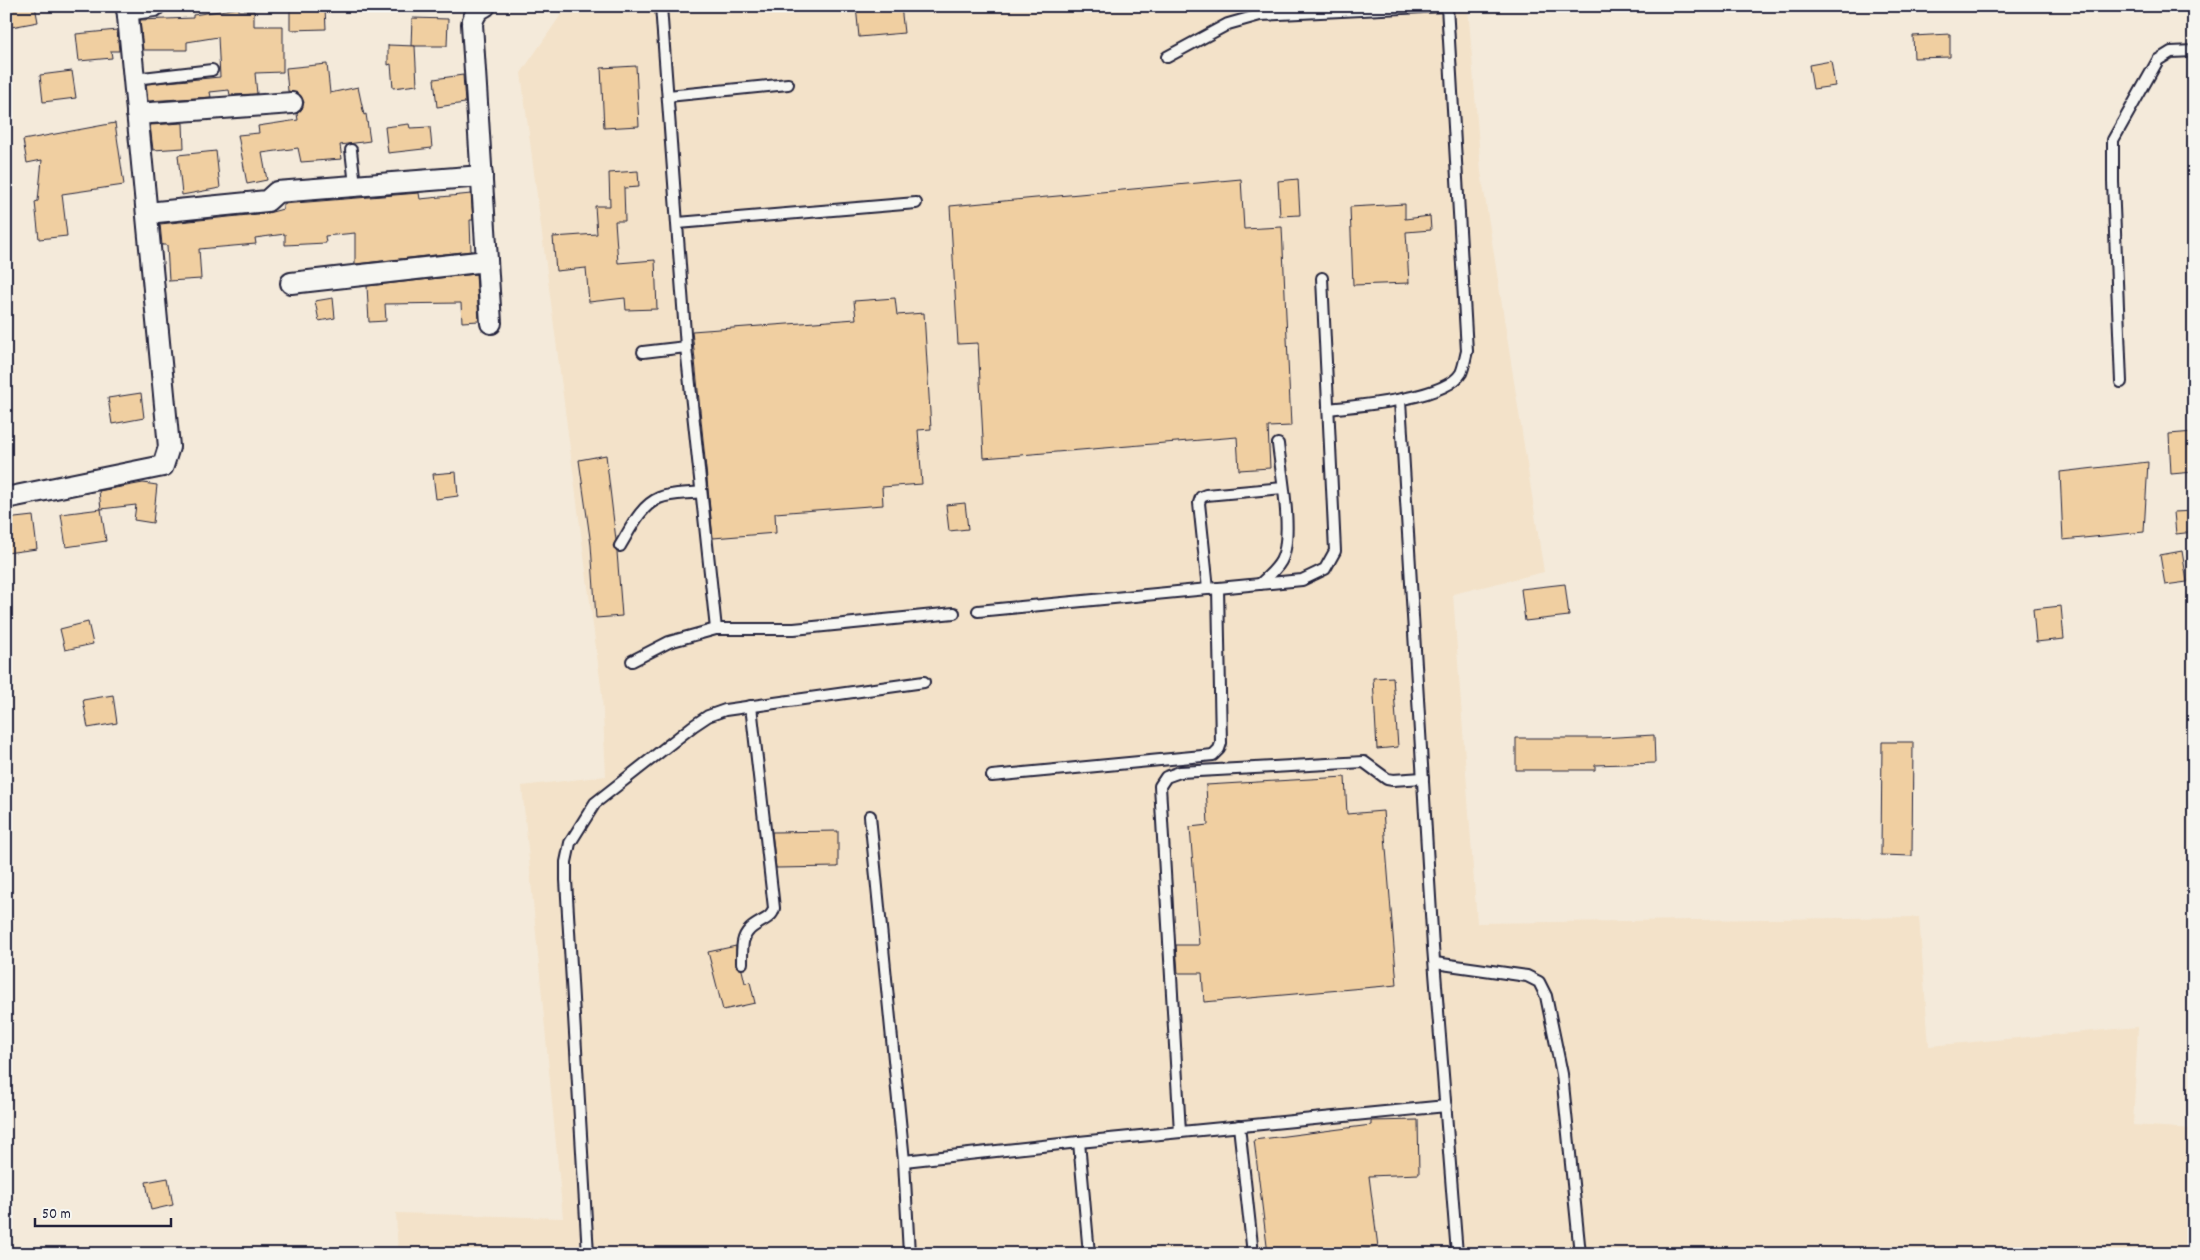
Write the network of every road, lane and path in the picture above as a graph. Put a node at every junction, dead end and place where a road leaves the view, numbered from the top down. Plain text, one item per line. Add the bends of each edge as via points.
1 (154, 6) edge
2 (485, 6) edge
3 (661, 6) edge
4 (1446, 6) edge
5 (127, 8) edge
6 (2194, 51) edge
7 (1168, 57) dead end
8 (212, 70) dead end
9 (134, 79) junction
10 (788, 84) dead end
11 (668, 96) junction
12 (292, 103) dead end
13 (137, 114) junction
14 (351, 150) dead end
15 (482, 176) junction
16 (355, 185) junction
17 (916, 203) dead end
18 (147, 213) junction
19 (678, 223) junction
20 (487, 261) junction
21 (1322, 278) dead end
22 (291, 284) dead end
23 (491, 323) dead end
24 (686, 346) junction
25 (643, 352) dead end
26 (2121, 382) dead end
27 (1400, 401) junction
28 (1328, 408) junction
29 (1278, 444) dead end
30 (1283, 488) junction
31 (702, 492) junction
32 (6, 498) edge
33 (620, 546) dead end
34 (1260, 584) junction
35 (1213, 589) junction
36 (978, 611) dead end
37 (954, 613) dead end
38 (716, 629) junction
39 (632, 661) dead end
40 (924, 682) dead end
41 (751, 706) junction
42 (992, 776) dead end
43 (1423, 778) junction
44 (870, 816) dead end
45 (742, 963) dead end
46 (1435, 964) junction
47 (1446, 1106) junction
48 (1239, 1126) junction
49 (1180, 1132) junction
50 (1079, 1142) junction
51 (904, 1161) junction
52 (588, 1254) edge
53 (909, 1254) edge
54 (1089, 1254) edge
55 (1253, 1254) edge
56 (1457, 1254) edge
57 (1580, 1254) edge

1 - 5 street
2 - 15 street via 473,16 472,24
3 - 11 lane
4 - 7 lane via 1260,15 1228,24
4 - 27 lane via 1467,351 1461,373 1452,383
5 - 9 street
6 - 26 lane via 2171,52 2158,60 2114,140
8 - 9 lane
9 - 13 street
10 - 11 lane
11 - 19 lane
12 - 13 street
13 - 18 street
14 - 16 lane
15 - 16 street
15 - 20 street
16 - 18 street via 277,192 267,202
17 - 19 lane
18 - 32 street via 169,447 163,466
19 - 24 lane
20 - 22 street
20 - 23 street
21 - 28 lane
24 - 25 lane
24 - 31 lane
27 - 28 lane
27 - 43 lane
28 - 34 lane via 1335,552 1324,570 1302,580
29 - 30 lane
30 - 34 lane via 1286,547 1282,560
30 - 35 lane via 1201,497 1199,502
31 - 33 lane via 660,498 650,503
31 - 38 lane
34 - 35 lane
35 - 36 lane
35 - 42 lane via 1222,743 1219,750 1213,755
37 - 38 lane via 794,629
38 - 39 lane via 669,642
40 - 41 lane
41 - 45 lane via 774,908 770,917 749,929 743,941
41 - 52 lane via 725,710 693,726 595,803 570,843 566,880
43 - 46 lane
43 - 49 lane via 1387,779 1364,762 1180,772 1166,777 1160,786
44 - 51 lane
46 - 47 lane
46 - 57 lane via 1527,976 1539,982 1546,996 1562,1074
47 - 48 lane
47 - 56 lane
48 - 49 lane
48 - 55 lane
49 - 50 lane
50 - 51 lane
50 - 54 lane
51 - 53 lane

